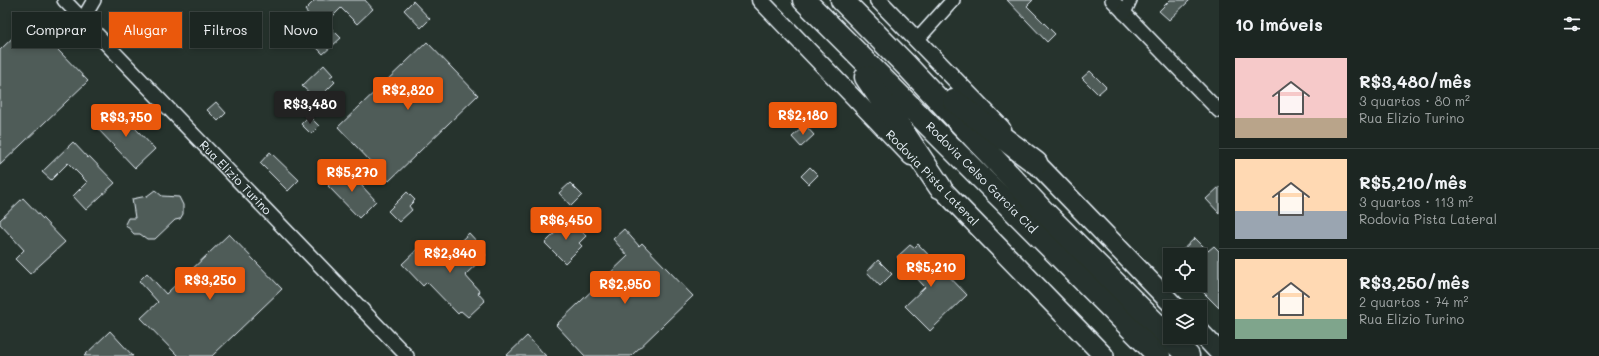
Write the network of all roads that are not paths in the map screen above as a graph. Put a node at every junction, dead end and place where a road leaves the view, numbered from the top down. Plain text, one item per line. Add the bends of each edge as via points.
1 (64, 0) edge
2 (94, 0) edge
3 (760, 0) edge
4 (804, 0) edge
5 (842, 0) edge
6 (878, 0) edge
7 (952, 0) edge
8 (1112, 0) edge
9 (1130, 0) edge
10 (76, 12) edge
11 (87, 12) edge
12 (1124, 13) junction
13 (839, 36) junction
14 (101, 38) edge
15 (917, 40) junction
16 (906, 65) junction
17 (1219, 111) edge
18 (1036, 163) junction
19 (940, 187) junction
20 (1168, 300) edge
21 (1207, 339) edge
22 (1219, 352) edge
23 (407, 356) edge
24 (1104, 356) edge
25 (1159, 356) edge
26 (1188, 356) edge

1 - 10 street, Rua Elizio Turino
2 - 11 street
3 - 19 street, Rodovia Pista Lateral
4 - 13 highway, Rodovia Celso Garcia Cid
5 - 16 highway, Rodovia Celso Garcia Cid
6 - 15 street
7 - 15 street
8 - 12 street
9 - 12 street
12 - 17 street
13 - 19 highway
13 - 25 highway, Rodovia Celso Garcia Cid
14 - 23 street, Rua Elizio Turino
15 - 18 street
16 - 18 highway
16 - 26 highway, Rodovia Celso Garcia Cid via 1042,210
18 - 20 main road
19 - 24 main road, Rodovia Pista Lateral
21 - 22 main road

